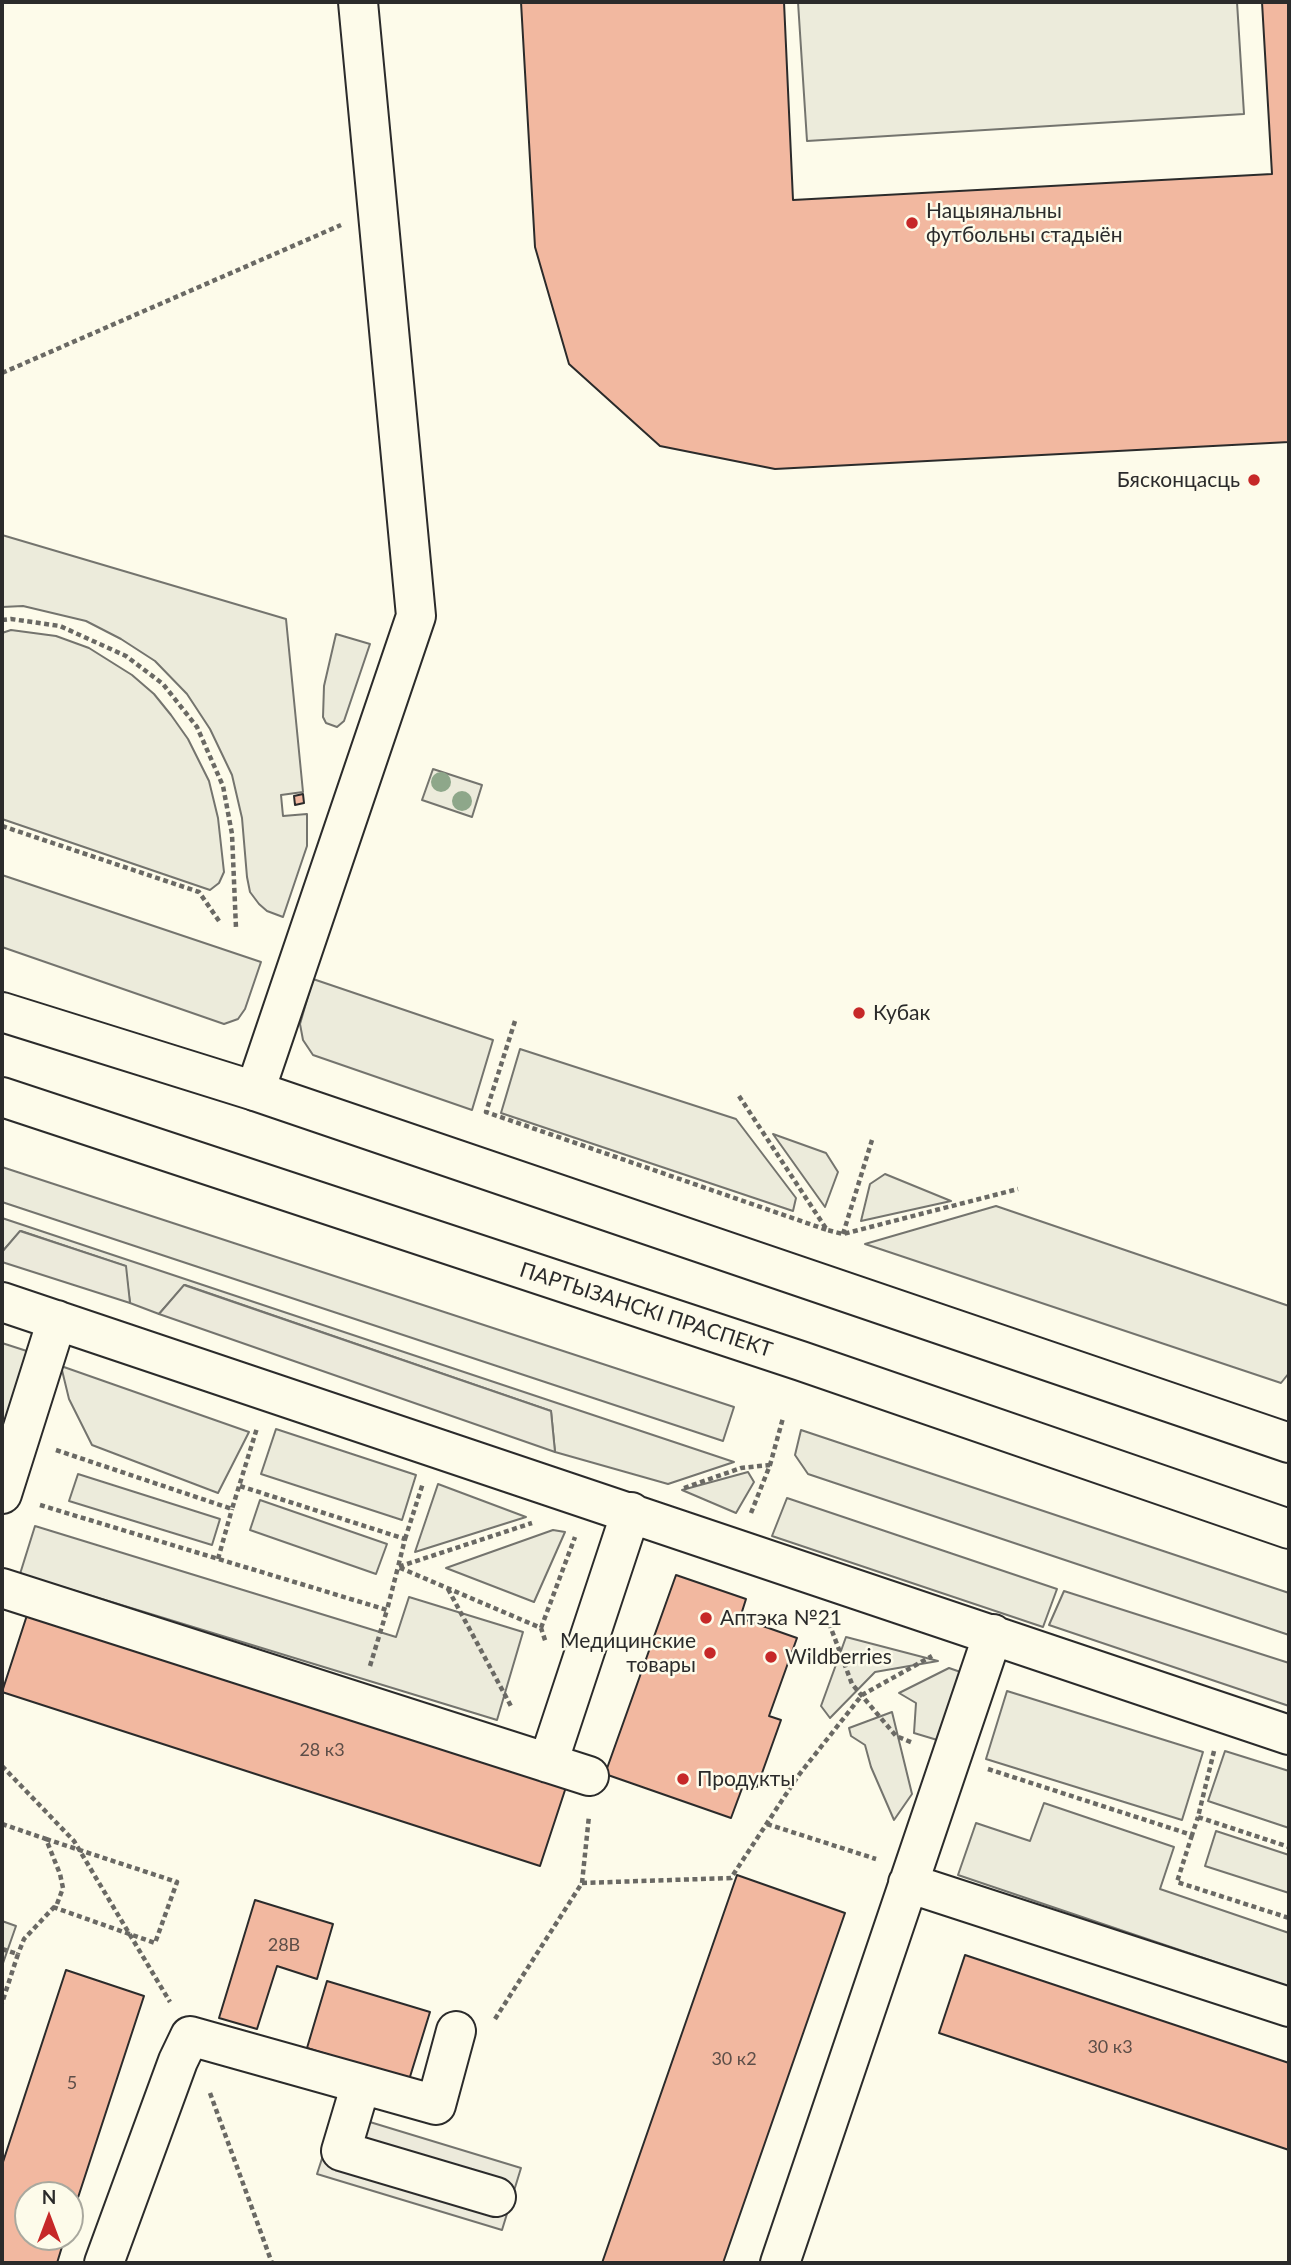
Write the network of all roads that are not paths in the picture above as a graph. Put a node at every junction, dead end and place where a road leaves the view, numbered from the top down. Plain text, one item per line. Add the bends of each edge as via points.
1 (358, 2) edge
2 (2, 1012) edge
3 (255, 1091) junction
4 (2, 1097) edge
5 (2, 1302) edge
6 (57, 1320) junction
7 (1289, 1443) edge
8 (2, 1493) edge
9 (631, 1512) junction
10 (1289, 1529) edge
11 (2, 1588) edge
12 (993, 1634) junction
13 (1289, 1735) edge
14 (544, 1762) junction
15 (589, 1776) dead end
16 (910, 1876) junction
17 (1289, 2007) edge
18 (456, 2031) dead end
19 (361, 2084) junction
20 (496, 2197) dead end
21 (104, 2263) edge
22 (780, 2263) edge

1 - 3 main road via 416,616
2 - 3 main road
3 - 7 main road
4 - 10 main road, ПАРТЫЗАНСКІ ПРАСПЕКТ
5 - 6 main road
6 - 8 main road
6 - 9 main road
9 - 12 main road
9 - 14 main road
11 - 14 main road
12 - 13 main road
12 - 16 main road
14 - 15 main road
16 - 17 main road
16 - 22 main road
18 - 19 main road via 436,2105
19 - 20 main road via 341,2151
19 - 21 main road via 190,2036

